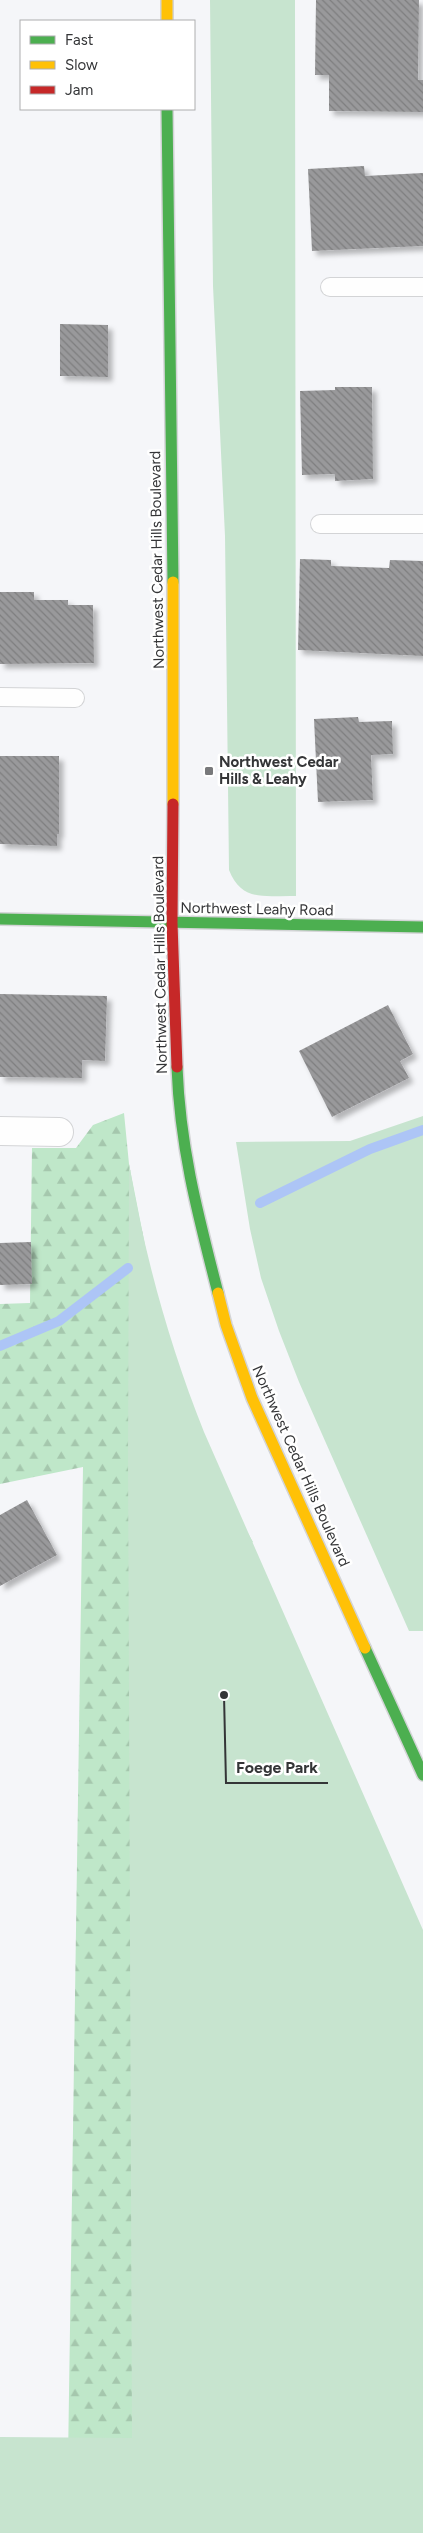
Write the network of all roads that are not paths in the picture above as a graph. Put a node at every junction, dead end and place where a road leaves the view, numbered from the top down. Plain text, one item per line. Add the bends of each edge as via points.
1 (167, 0) edge
2 (167, 20) edge
3 (167, 110) edge
4 (330, 287) dead end
5 (423, 287) edge
6 (320, 524) dead end
7 (423, 524) edge
8 (0, 697) edge
9 (74, 698) dead end
10 (0, 919) edge
11 (172, 923) junction
12 (423, 927) edge
13 (0, 1131) edge
14 (59, 1132) dead end
15 (423, 1775) edge

1 - 2 main road
3 - 11 main road, Northwest Cedar Hills Boulevard via 174,625
4 - 5 lane
6 - 7 lane
8 - 9 lane
10 - 11 main road, Northwest Leahy Road
11 - 12 main road, Northwest Leahy Road
11 - 15 main road, Northwest Cedar Hills Boulevard via 179,1113 191,1190 226,1324 252,1398
13 - 14 street

